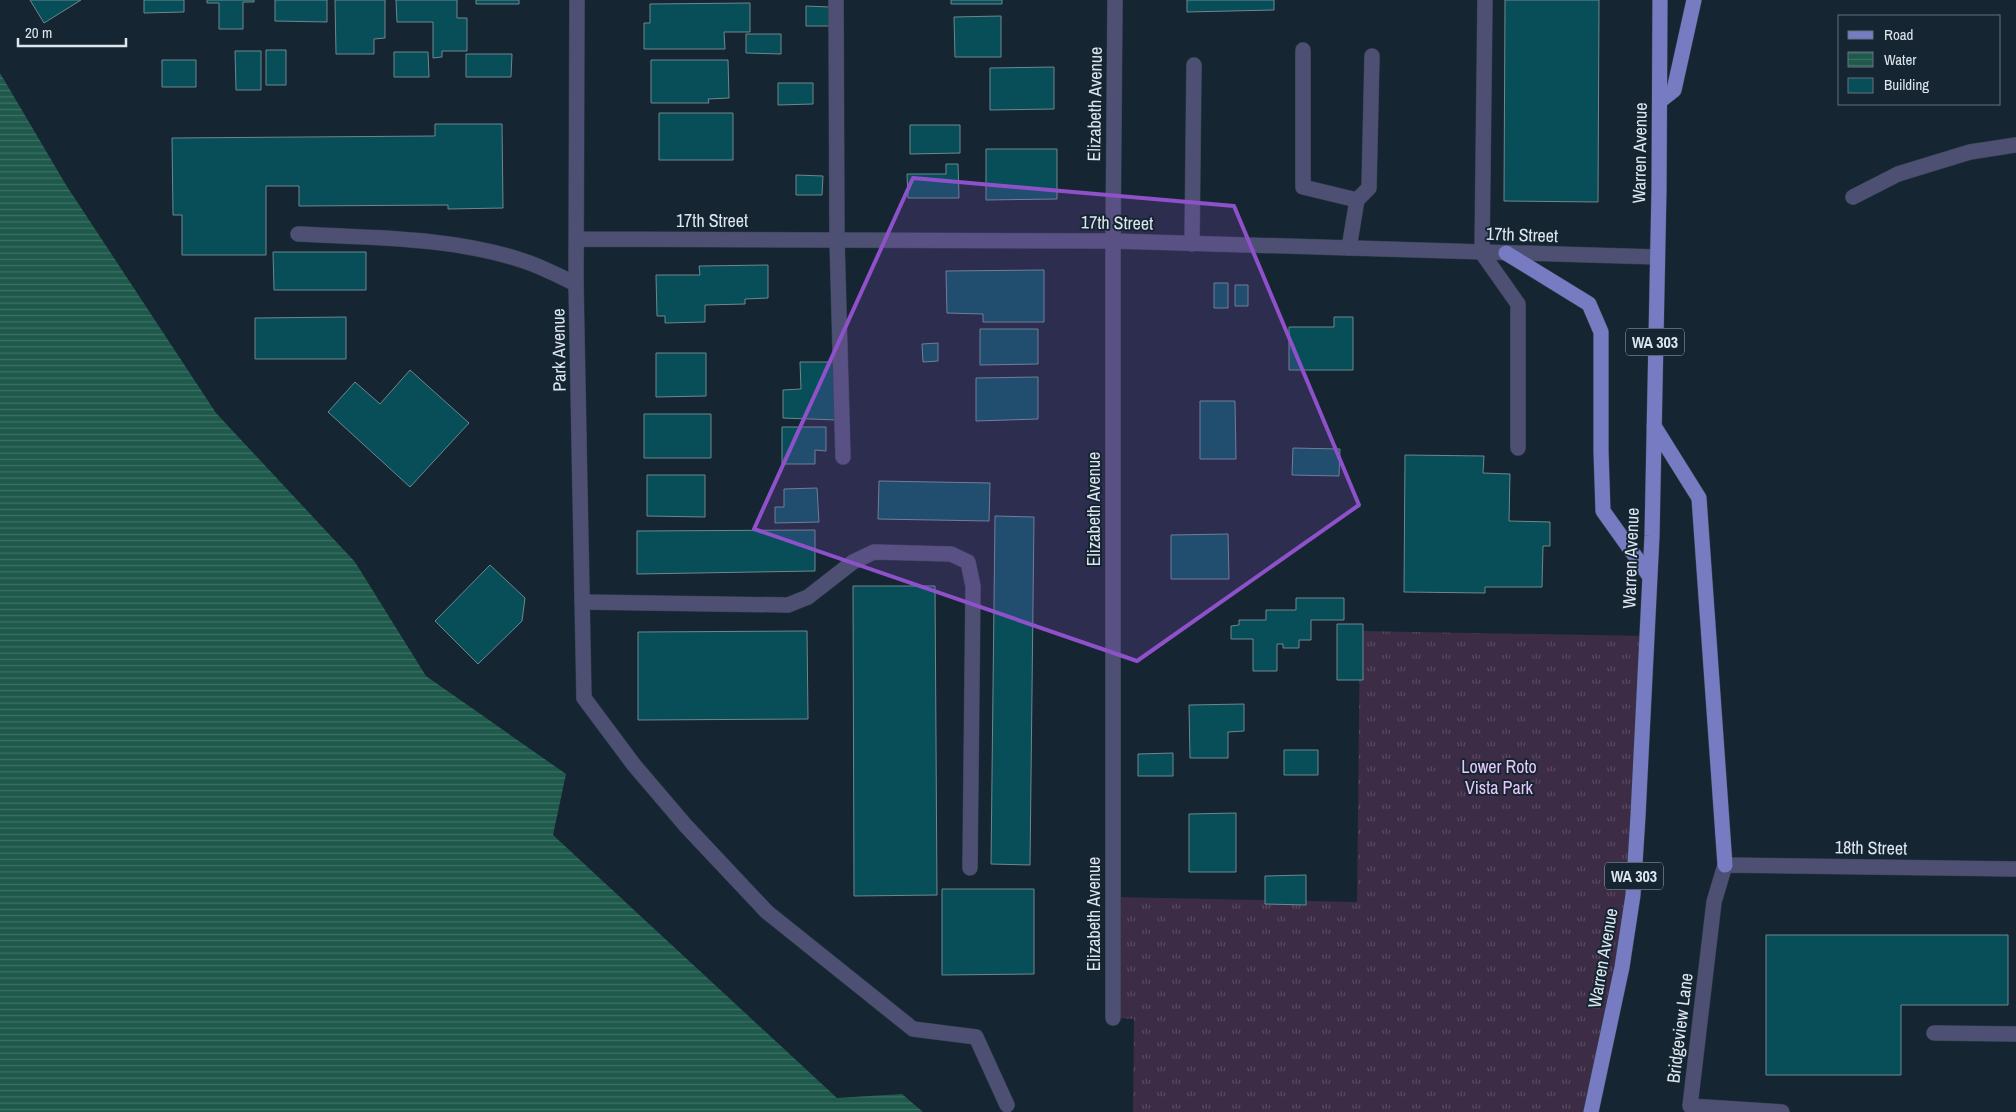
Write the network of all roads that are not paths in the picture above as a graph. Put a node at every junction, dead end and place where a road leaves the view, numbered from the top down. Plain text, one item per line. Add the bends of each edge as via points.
1 (576, 0) edge
2 (836, 0) edge
3 (1115, 0) edge
4 (1485, 0) edge
5 (1660, 0) edge
6 (1694, 0) edge
7 (1303, 50) dead end
8 (1372, 56) dead end
9 (1194, 64) dead end
10 (1660, 101) junction
11 (2016, 145) edge
12 (1853, 197) dead end
13 (1357, 200) junction
14 (298, 234) dead end
15 (576, 239) junction
16 (837, 240) junction
17 (1113, 241) junction
18 (1192, 244) junction
19 (1349, 248) junction
20 (1482, 252) junction
21 (1506, 253) junction
22 (1657, 257) junction
23 (576, 284) junction
24 (1654, 426) junction
25 (1518, 448) dead end
26 (843, 457) dead end
27 (1650, 577) junction
28 (582, 602) junction
29 (1726, 865) junction
30 (970, 868) dead end
31 (2016, 869) edge
32 (1113, 1018) dead end
33 (1934, 1033) dead end
34 (2016, 1034) edge
35 (1007, 1105) dead end
36 (1591, 1112) edge
37 (1782, 1112) edge

1 - 15 street, Park Avenue
2 - 16 street
3 - 17 street, Elizabeth Avenue
4 - 20 street
5 - 10 main road, Warren Avenue / WA 303
6 - 10 main road via 1674,90
7 - 13 street via 1303,187
8 - 13 street via 1369,188
9 - 18 street
10 - 22 main road, Warren Avenue / WA 303
11 - 12 street via 1970,152 1898,174
13 - 19 street
14 - 23 street via 409,240 488,251 525,261
15 - 16 street, 17th Street
15 - 23 street, Park Avenue
16 - 17 street, 17th Street
16 - 26 street
17 - 18 street, 17th Street
17 - 32 street, Elizabeth Avenue
18 - 19 street, 17th Street
19 - 20 street, 17th Street
20 - 21 street, 17th Street
20 - 25 street via 1518,304
21 - 22 street, 17th Street
21 - 27 main road via 1584,300 1592,311 1601,332 1603,511
22 - 24 main road, Warren Avenue / WA 303
23 - 28 street, Park Avenue
24 - 27 main road, Warren Avenue / WA 303
24 - 29 main road via 1698,498
27 - 36 main road, Warren Avenue / WA 303 via 1633,895 1622,967
28 - 30 street via 788,605 808,597 853,562 874,552 951,554 968,562 973,586
28 - 35 street, Park Avenue via 584,698 634,765 767,912 913,1029 976,1037
29 - 31 street, 18th Street
29 - 37 street, Bridgeview Lane via 1714,902 1690,1106
33 - 34 street

